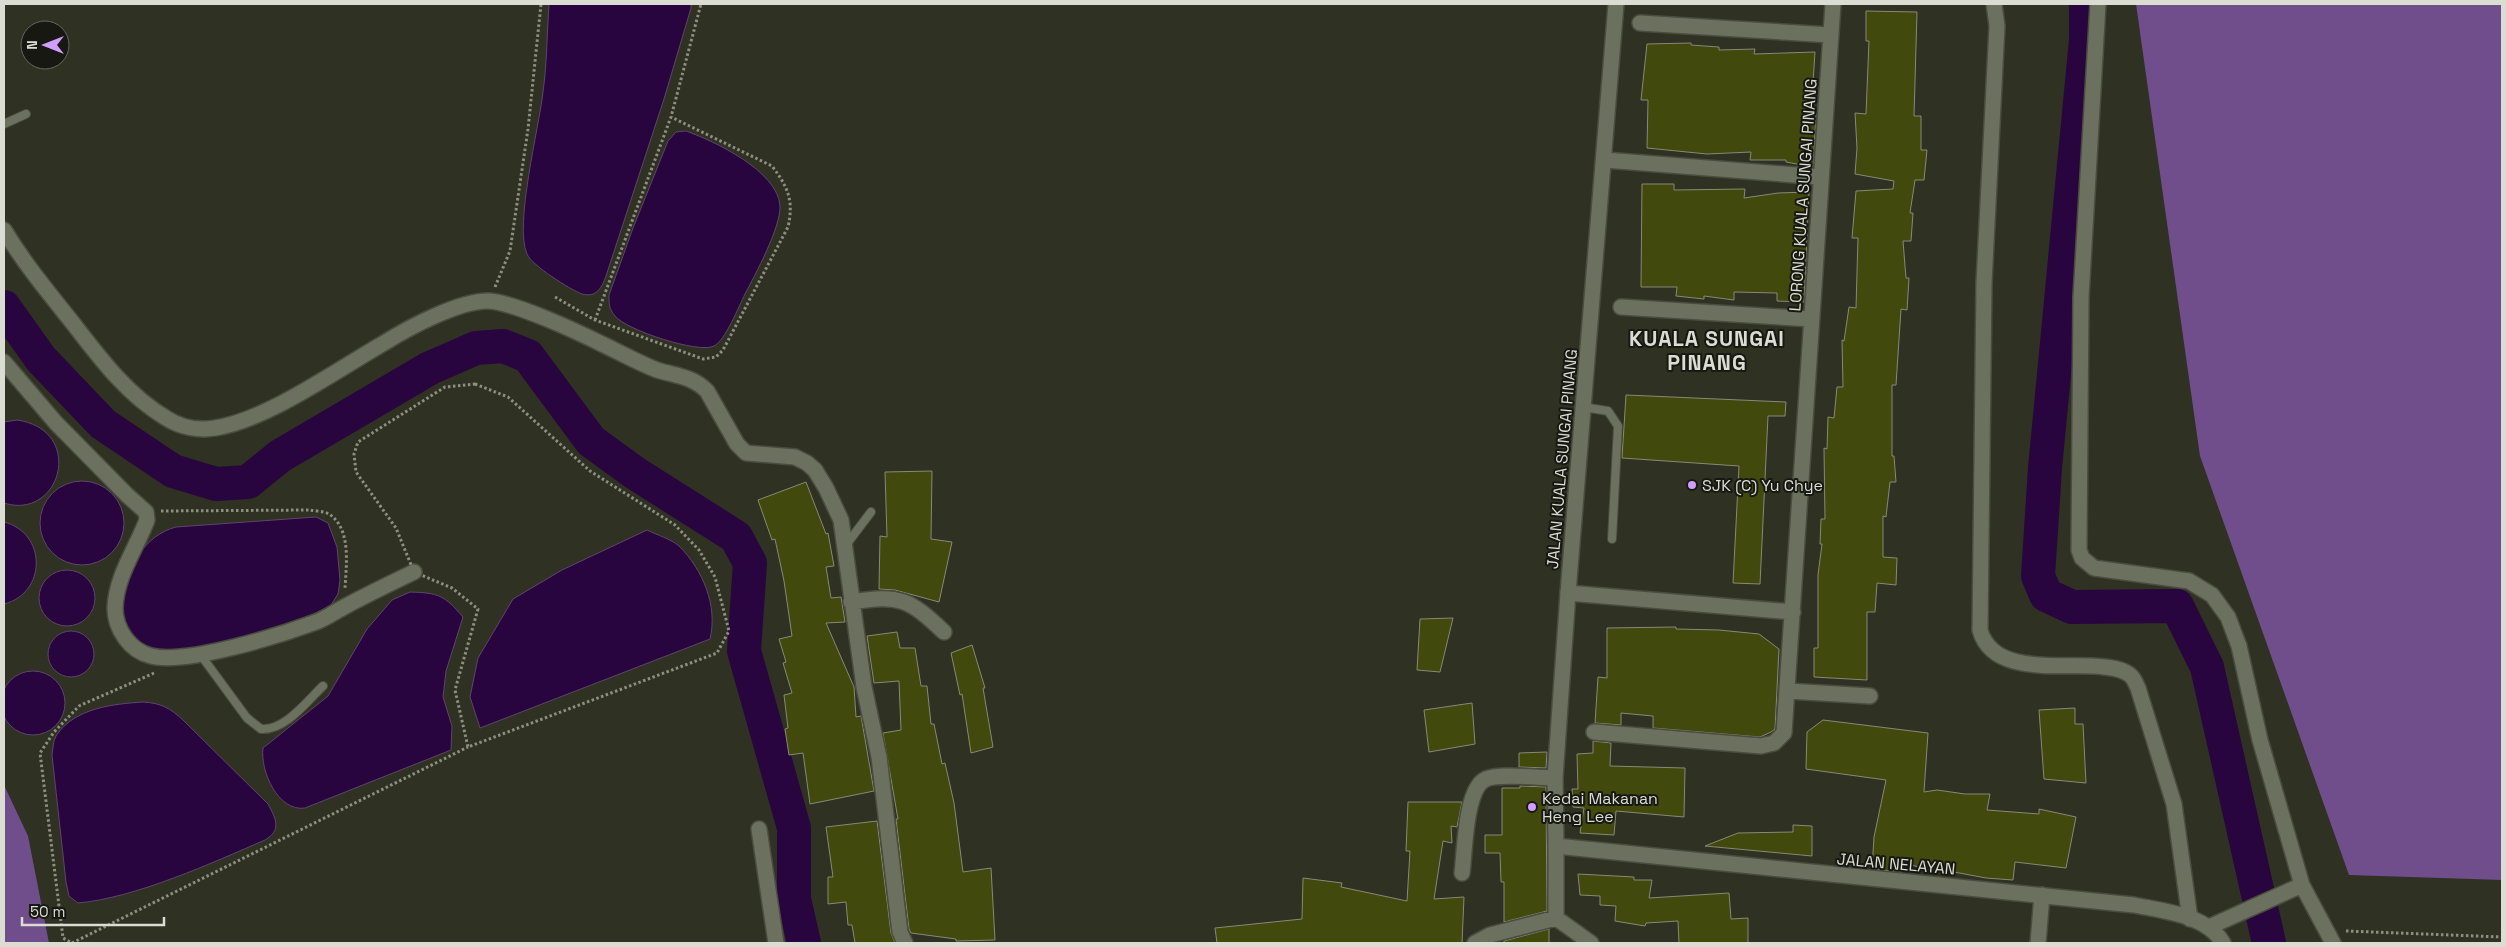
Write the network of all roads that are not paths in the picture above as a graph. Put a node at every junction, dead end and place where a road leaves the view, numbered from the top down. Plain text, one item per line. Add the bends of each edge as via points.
1 (1616, 4) edge
2 (1832, 4) edge
3 (1994, 4) edge
4 (2098, 4) edge
5 (1640, 23) dead end
6 (1830, 35) junction
7 (26, 114) dead end
8 (4, 124) edge
9 (1605, 160) junction
10 (1821, 177) junction
11 (4, 230) edge
12 (1621, 307) dead end
13 (1812, 319) junction
14 (4, 362) edge
15 (1583, 407) junction
16 (871, 512) dead end
17 (1612, 539) dead end
18 (844, 547) junction
19 (414, 572) road end
20 (1568, 593) junction
21 (851, 602) junction
22 (1793, 612) junction
23 (944, 632) dead end
24 (200, 654) junction
25 (323, 686) dead end
26 (1788, 691) junction
27 (1870, 696) dead end
28 (1594, 732) dead end
29 (1555, 778) junction
30 (759, 829) dead end
31 (1556, 846) junction
32 (1462, 873) dead end
33 (2302, 885) junction
34 (2042, 895) junction
35 (1556, 918) junction
36 (2190, 919) junction
37 (2209, 927) junction
38 (2329, 937) edge
39 (776, 943) edge
40 (905, 943) edge
41 (1475, 943) edge
42 (1591, 943) edge
43 (2038, 943) edge
44 (2223, 943) edge

1 - 9 street, JALAN KUALA SUNGAI PINANG
2 - 6 street, LORONG KUALA SUNGAI PINANG
3 - 36 street via 1997,26 1984,283 1982,640 2010,661 2118,669 2133,678 2174,804
4 - 33 street via 2081,298 2079,550 2082,558 2094,568 2189,581 2212,595 2228,617 2239,646 2260,740
5 - 6 street
6 - 10 street, LORONG KUALA SUNGAI PINANG
7 - 8 lane
9 - 10 street
9 - 15 street, JALAN KUALA SUNGAI PINANG
10 - 13 street, LORONG KUALA SUNGAI PINANG
11 - 18 street via 25,263 106,366 145,404 187,428 216,428 257,416 420,321 488,301 559,325 659,370 700,384 746,453 795,457 811,466 841,520
12 - 13 street
13 - 22 street, LORONG KUALA SUNGAI PINANG
14 - 24 street via 56,423 146,512 147,520 117,593 116,621 123,636 141,653 156,657
15 - 17 lane via 1608,411 1618,426
15 - 20 street, JALAN KUALA SUNGAI PINANG
16 - 18 lane
18 - 21 street
19 - 24 street via 318,622
20 - 22 street
20 - 29 street, JALAN KUALA SUNGAI PINANG
21 - 23 street via 871,599 910,603
21 - 40 street via 879,757 900,932
22 - 26 street, LORONG KUALA SUNGAI PINANG
24 - 25 lane via 247,718 261,729 282,724
26 - 27 street
26 - 28 street, LORONG KUALA SUNGAI PINANG via 1784,733 1774,742 1760,746
29 - 31 street, JALAN KUALA SUNGAI PINANG
29 - 32 street via 1493,777 1483,780 1472,797
30 - 39 street
31 - 34 street, JALAN NELAYAN
31 - 35 street, JALAN KUALA SUNGAI PINANG
33 - 37 street
33 - 38 street
34 - 36 street, JALAN NELAYAN via 2134,905
34 - 43 street
35 - 41 street via 1498,932
35 - 42 street
36 - 37 street, JALAN NELAYAN
37 - 44 street, JALAN NELAYAN

